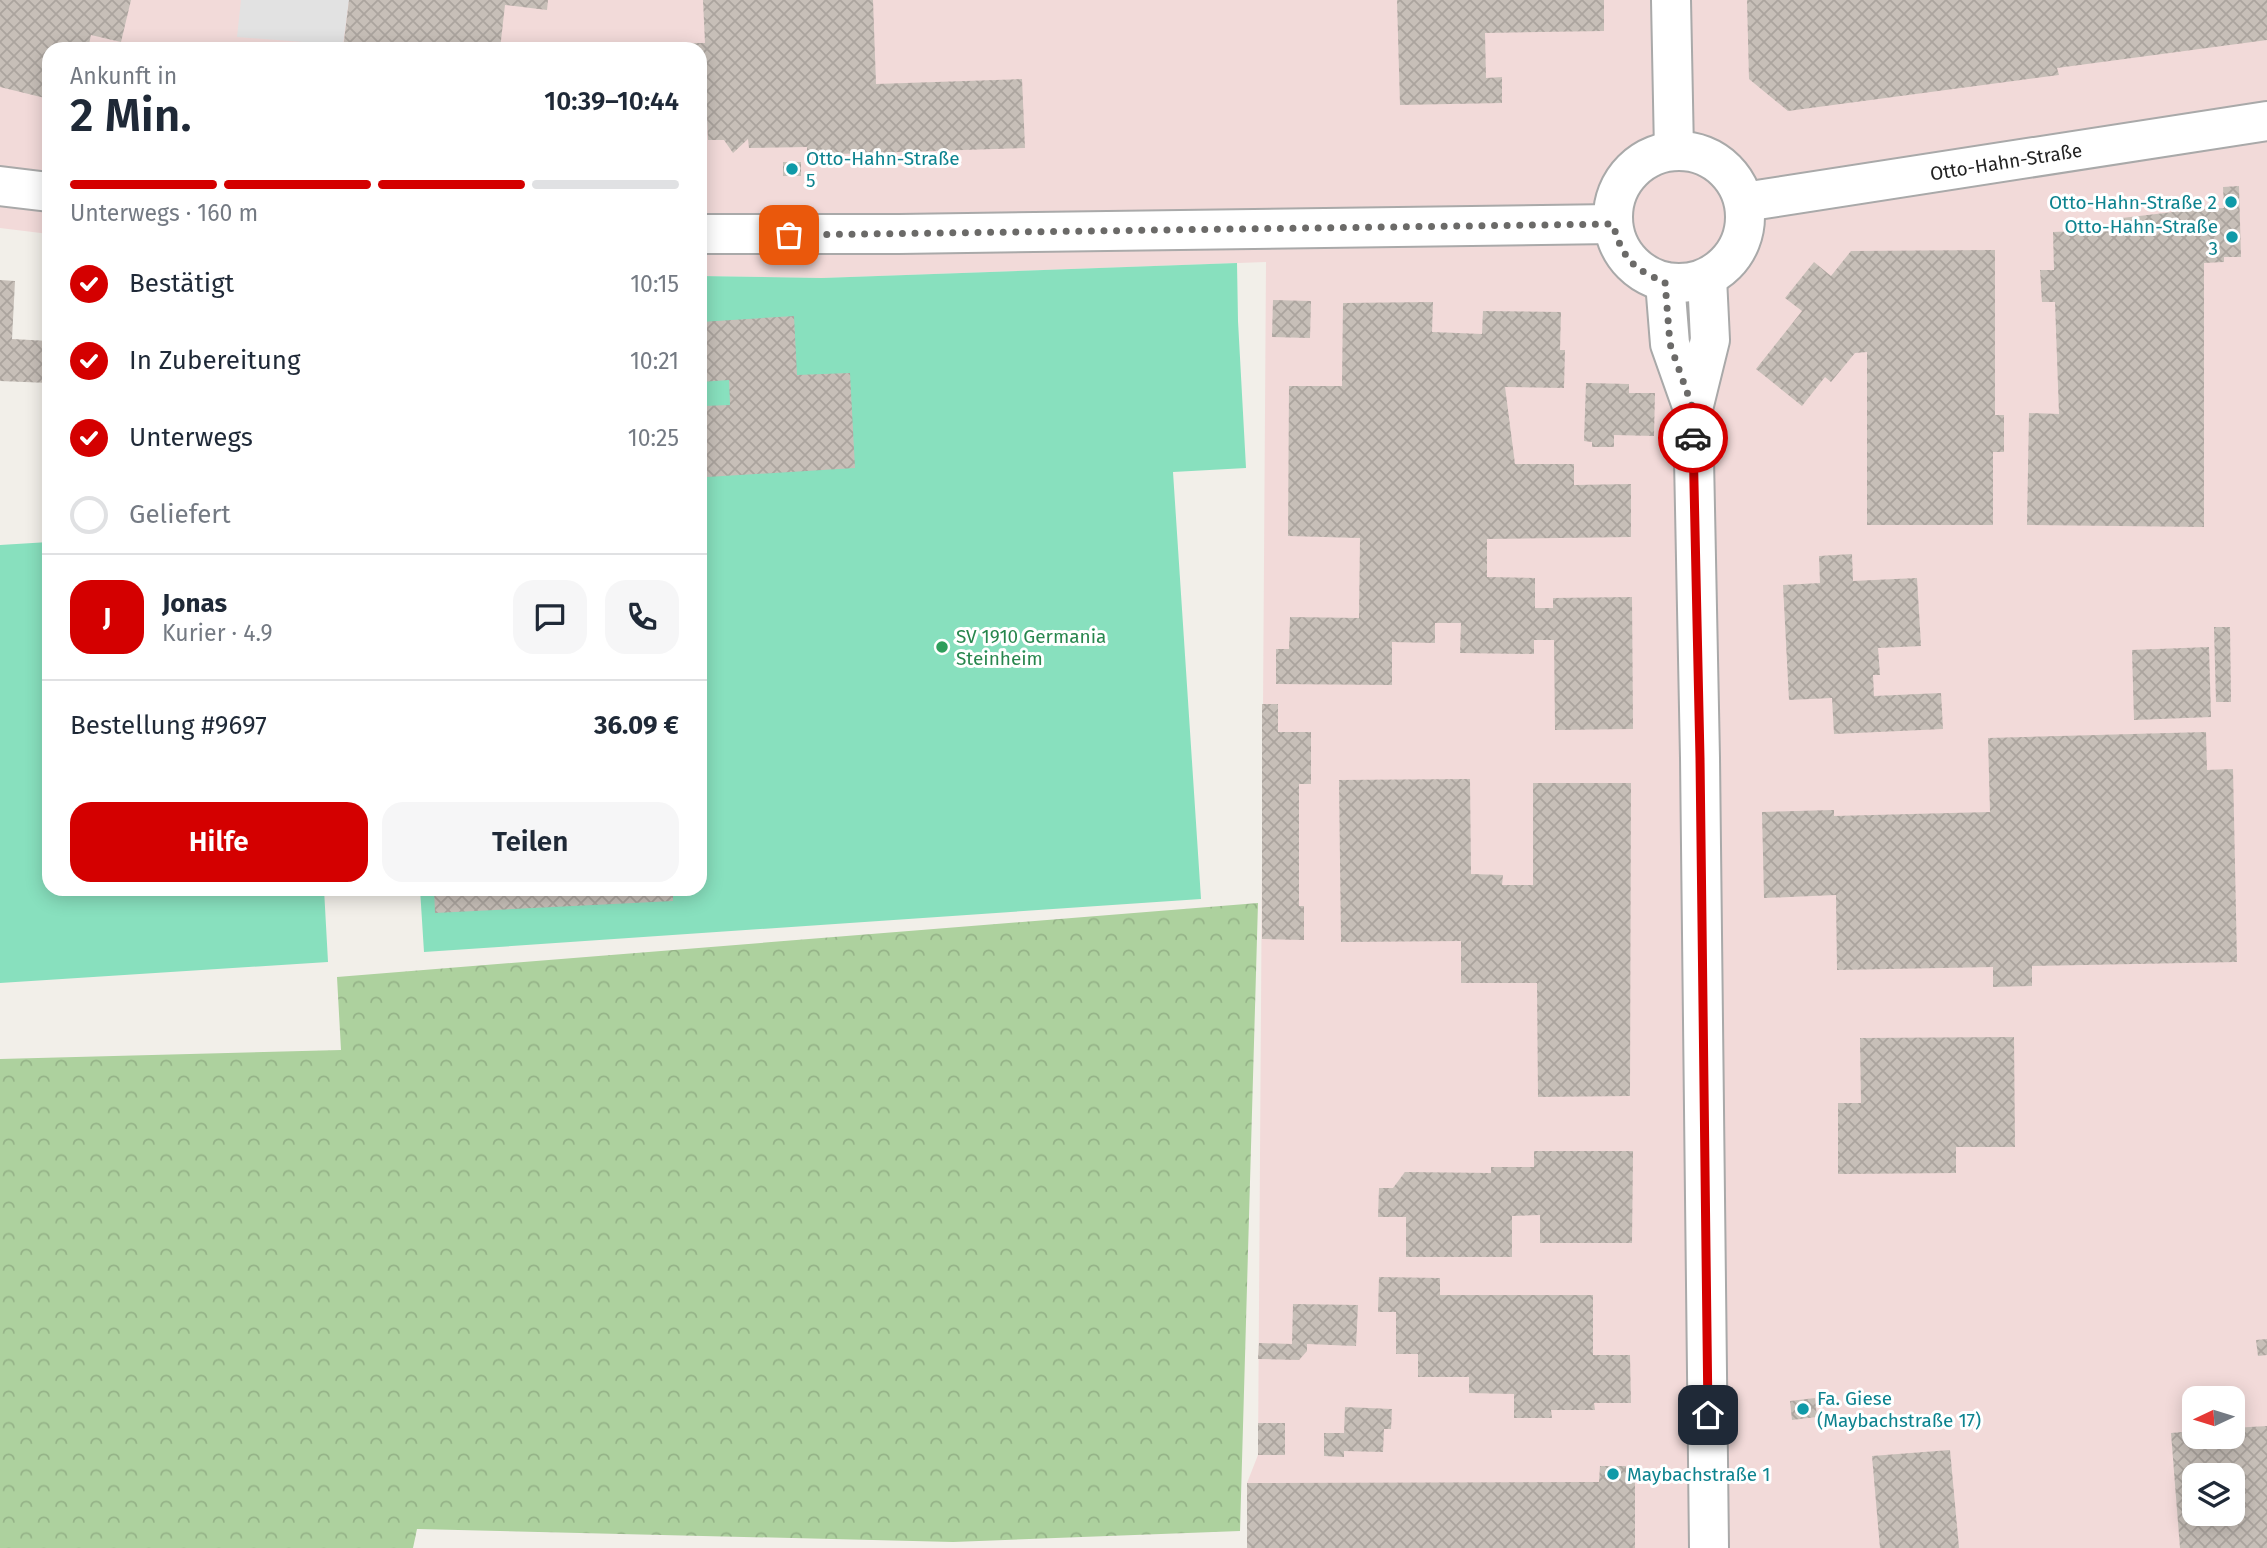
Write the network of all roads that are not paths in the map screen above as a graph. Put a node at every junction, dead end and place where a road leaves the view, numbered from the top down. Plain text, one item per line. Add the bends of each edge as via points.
1 (1671, 0) edge
2 (2267, 121) edge
3 (1674, 151) junction
4 (0, 186) edge
5 (42, 191) edge
6 (1744, 202) junction
7 (1613, 224) junction
8 (707, 234) edge
9 (1707, 278) junction
10 (1665, 282) junction
11 (1693, 409) junction
12 (1709, 1548) edge

1 - 3 street
2 - 6 street, Otto-Hahn-Straße
3 - 6 street via 1710,158 1731,177
3 - 7 street via 1636,167 1622,183 1614,203
4 - 5 street
6 - 9 street via 1746,224 1740,246
7 - 8 street
7 - 10 street via 1630,262
9 - 10 street via 1686,284
9 - 11 street via 1710,340
10 - 11 street via 1670,344
11 - 12 street

